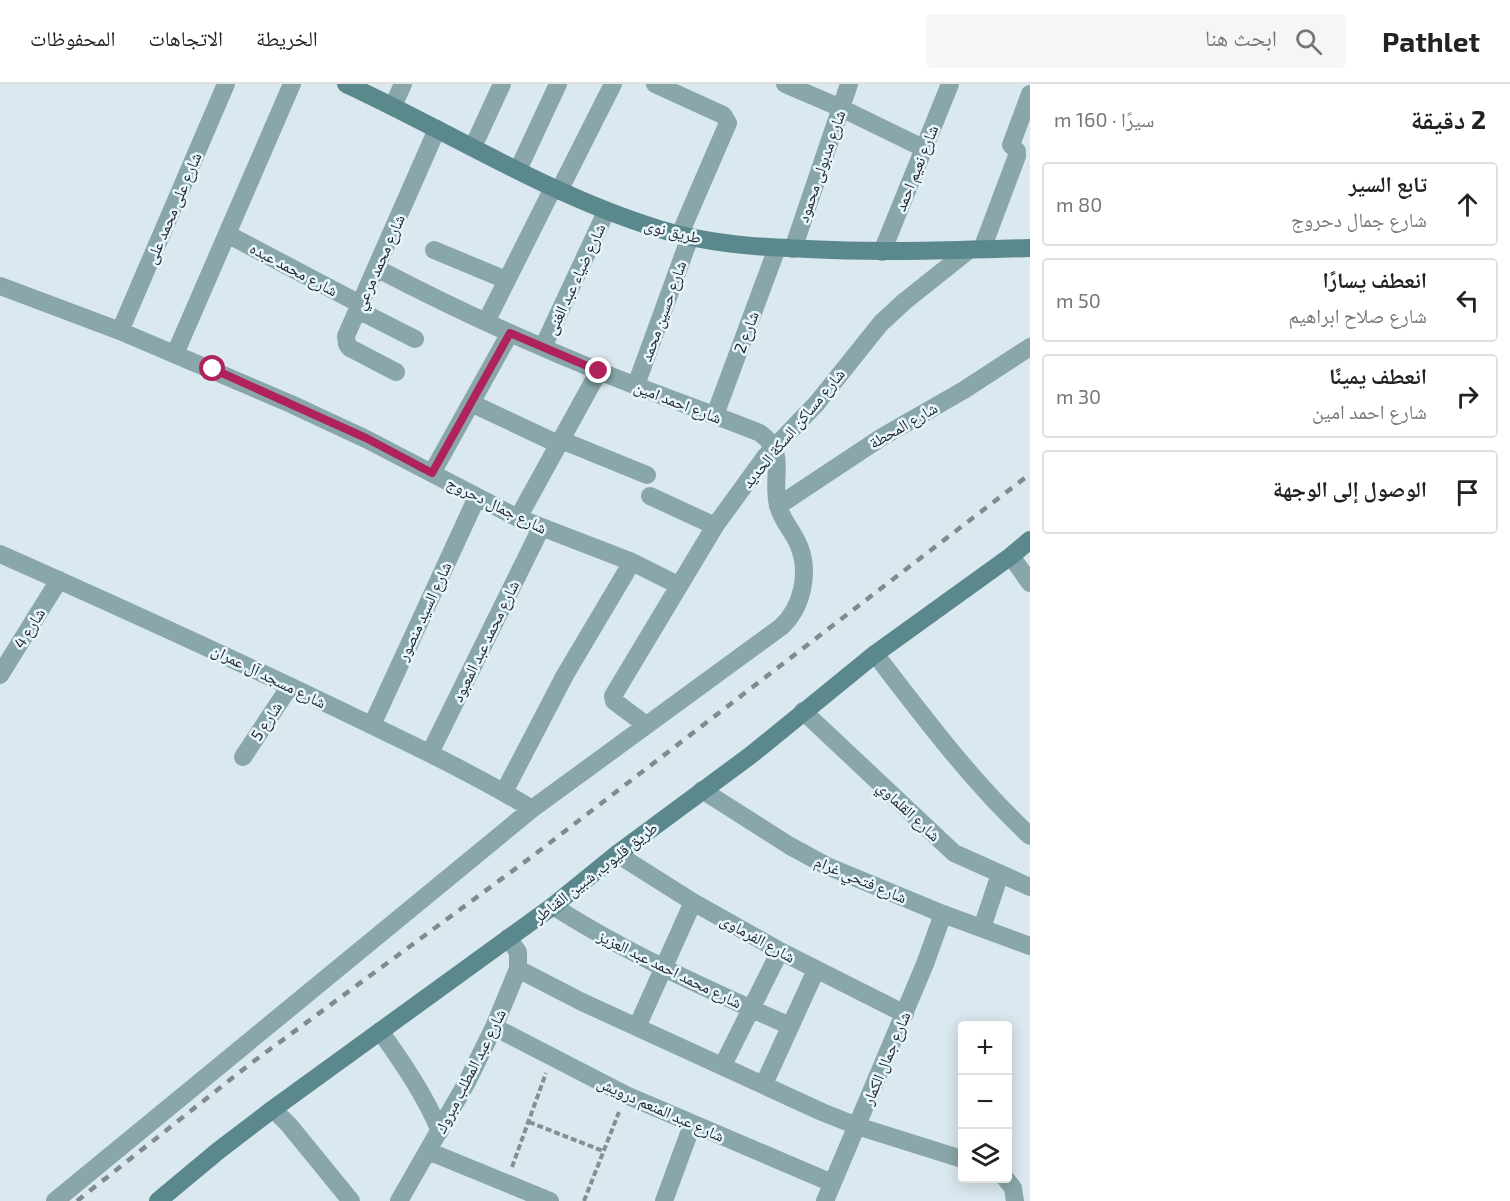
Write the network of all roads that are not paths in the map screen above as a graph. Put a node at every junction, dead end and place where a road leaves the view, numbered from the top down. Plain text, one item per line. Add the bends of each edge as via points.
1 (226, 84) edge
2 (292, 84) edge
3 (346, 84) edge
4 (404, 84) edge
5 (502, 84) edge
6 (558, 84) edge
7 (613, 84) edge
8 (655, 84) edge
9 (785, 84) edge
10 (849, 84) edge
11 (950, 84) edge
12 (1030, 94) edge
13 (393, 106) junction
14 (841, 108) junction
15 (437, 129) junction
16 (472, 147) junction
17 (923, 148) junction
18 (1024, 156) edge
19 (518, 171) junction
20 (556, 189) junction
21 (606, 212) junction
22 (227, 234) junction
23 (685, 235) junction
24 (785, 248) junction
25 (1030, 248) edge
26 (976, 249) junction
27 (434, 250) dead end
28 (882, 252) junction
29 (376, 268) junction
30 (507, 280) junction
31 (0, 286) edge
32 (359, 307) junction
33 (486, 322) junction
34 (120, 331) junction
35 (510, 333) junction
36 (415, 339) dead end
37 (543, 347) junction
38 (1030, 347) edge
39 (175, 354) junction
40 (599, 371) junction
41 (396, 372) dead end
42 (636, 386) junction
43 (471, 403) junction
44 (715, 415) junction
45 (559, 442) junction
46 (775, 447) junction
47 (432, 473) junction
48 (647, 476) dead end
49 (477, 496) junction
50 (650, 496) dead end
51 (778, 506) junction
52 (518, 518) junction
53 (715, 526) junction
54 (541, 528) junction
55 (1030, 540) edge
56 (0, 554) edge
57 (1011, 556) junction
58 (632, 562) junction
59 (59, 580) junction
60 (1030, 583) edge
61 (678, 585) junction
62 (874, 654) junction
63 (0, 675) edge
64 (290, 686) junction
65 (803, 711) junction
66 (372, 725) junction
67 (646, 725) junction
68 (430, 753) junction
69 (243, 757) dead end
70 (702, 790) junction
71 (504, 792) junction
72 (531, 809) junction
73 (1030, 836) edge
74 (617, 854) junction
75 (1000, 874) junction
76 (1030, 887) edge
77 (693, 902) junction
78 (553, 906) junction
79 (943, 914) junction
80 (982, 928) junction
81 (508, 938) junction
82 (1030, 946) edge
83 (780, 951) junction
84 (662, 968) junction
85 (518, 969) junction
86 (816, 970) junction
87 (751, 1009) junction
88 (905, 1014) junction
89 (790, 1026) junction
90 (637, 1027) junction
91 (494, 1028) junction
92 (380, 1031) junction
93 (723, 1065) junction
94 (764, 1084) junction
95 (273, 1109) junction
96 (692, 1125) junction
97 (857, 1126) junction
98 (440, 1131) junction
99 (428, 1151) junction
100 (958, 1158) edge
101 (832, 1183) junction
102 (1009, 1183) edge
103 (55, 1201) edge
104 (158, 1201) edge
105 (351, 1201) edge
106 (399, 1201) edge
107 (550, 1201) edge
108 (664, 1201) edge
109 (825, 1201) edge
110 (1015, 1201) edge

1 - 34 street, شارع على محمد على
2 - 22 street
3 - 13 main road, طريق نوى
4 - 13 street
5 - 16 street
6 - 19 street
7 - 20 street
8 - 23 street, شارع حسين محمد via 723,115 728,123
9 - 14 street
10 - 14 street, شارع مدبولى محمود
11 - 17 street, شارع نعيم احمد
12 - 18 street via 1011,145
13 - 15 main road, طريق نوى
14 - 17 street
14 - 24 street, شارع مدبولى محمود
15 - 16 main road, طريق نوى
15 - 29 street, شارع محمد مرعي
16 - 19 main road, طريق نوى
17 - 28 street, شارع نعيم احمد
18 - 26 street
19 - 20 main road, طريق نوى
20 - 21 main road, طريق نوى
20 - 30 street
21 - 23 main road, طريق نوى
21 - 37 street, شارع ضياء عبد الغنى
22 - 32 street, شارع محمد عبده
22 - 39 street
23 - 24 main road, طريق نوى via 723,243
23 - 42 street, شارع حسين محمد
24 - 28 main road, طريق نوى
24 - 44 street, شارع 2
25 - 26 main road, طريق نوى
26 - 28 main road, طريق نوى
26 - 46 street, شارع مساكن السكة الحديد via 881,323 817,403
27 - 30 street
29 - 32 street, شارع محمد مرعي
29 - 33 street, شارع احمد امين
30 - 33 street
31 - 34 street, شارع جمال دحروج
32 - 36 street, شارع محمد عبده
32 - 41 street, شارع محمد مرعي via 346,344
33 - 35 street, شارع احمد امين
34 - 39 street, شارع جمال دحروج
35 - 37 street, شارع احمد امين
35 - 43 street
37 - 40 street, شارع احمد امين
38 - 51 street, شارع المحطة via 856,453
39 - 47 street, شارع جمال دحروج via 366,438
40 - 42 street, شارع احمد امين
40 - 45 street
42 - 44 street, شارع احمد امين
43 - 45 street
43 - 47 street
44 - 46 street, شارع احمد امين via 760,433
45 - 48 street
45 - 52 street
46 - 51 street
46 - 53 street, شارع مساكن السكة الحديد
47 - 49 street, شارع جمال دحروج
49 - 52 street, شارع جمال دحروج
49 - 66 street, شارع السيد منصور
50 - 53 street
51 - 67 street via 799,546 802,561 802,592 791,618
52 - 54 street, شارع جمال دحروج
53 - 61 street, شارع مساكن السكة الحديد
54 - 58 street, شارع جمال دحروج
54 - 68 street, شارع محمد عبد المعبود
55 - 57 main road, طريق قليوب, شبين القناطر
56 - 59 street, شارع مسجد آل عمران
57 - 60 street
57 - 62 main road, طريق قليوب, شبين القناطر
58 - 61 street, شارع جمال دحروج
58 - 71 street via 565,675
59 - 63 street, شارع 4
59 - 64 street, شارع مسجد آل عمران
61 - 67 street, شارع مساكن السكة الحديد via 613,696 614,701
62 - 65 main road, طريق قليوب, شبين القناطر
62 - 73 street via 1001,809
64 - 66 street, شارع مسجد آل عمران
64 - 69 street, شارع 5
65 - 70 main road, طريق قليوب, شبين القناطر
65 - 75 street, شارع القلماوي via 954,853
66 - 68 street, شارع مسجد آل عمران
67 - 72 street
68 - 71 street, شارع مسجد آل عمران
70 - 74 main road, طريق قليوب, شبين القناطر
70 - 79 street, شارع فتحي غرام via 808,856
71 - 72 street, شارع مسجد آل عمران
72 - 103 street
74 - 77 street, شارع الفرماوى
74 - 78 main road, طريق قليوب, شبين القناطر
75 - 76 street, شارع القلماوي
75 - 80 street
77 - 83 street, شارع الفرماوى
77 - 84 street
78 - 81 main road, طريق قليوب, شبين القناطر
78 - 84 street, شارع محمد احمد عبد العزيز
79 - 80 street, شارع فتحي غرام
79 - 88 street, شارع جمال الكمار
80 - 82 street, شارع فتحي غرام
81 - 85 street via 518,952
81 - 92 main road, طريق قليوب, شبين القناطر
83 - 86 street, شارع الفرماوى
83 - 87 street
84 - 87 street, شارع محمد احمد عبد العزيز
84 - 90 street
85 - 90 street
85 - 91 street, شارع عبد المطلب مبروك
86 - 88 street, شارع الفرماوى
86 - 89 street
87 - 89 street, شارع محمد احمد عبد العزيز
87 - 93 street
88 - 97 street, شارع جمال الكمار
89 - 94 street
90 - 93 street
91 - 96 street, شارع عبد المنعم درويش
91 - 98 street, شارع عبد المطلب مبروك
92 - 95 main road, طريق قليوب, شبين القناطر
92 - 98 street via 410,1071
93 - 94 street
94 - 97 street
95 - 104 main road, طريق قليوب, شبين القناطر
95 - 105 street
96 - 101 street, شارع عبد المنعم درويش
96 - 108 street
97 - 100 street
97 - 101 street, شارع جمال الكمار
98 - 99 street, شارع عبد المطلب مبروك
99 - 106 street, شارع عبد المطلب مبروك
99 - 107 street
101 - 109 street, شارع جمال الكمار
102 - 110 street

